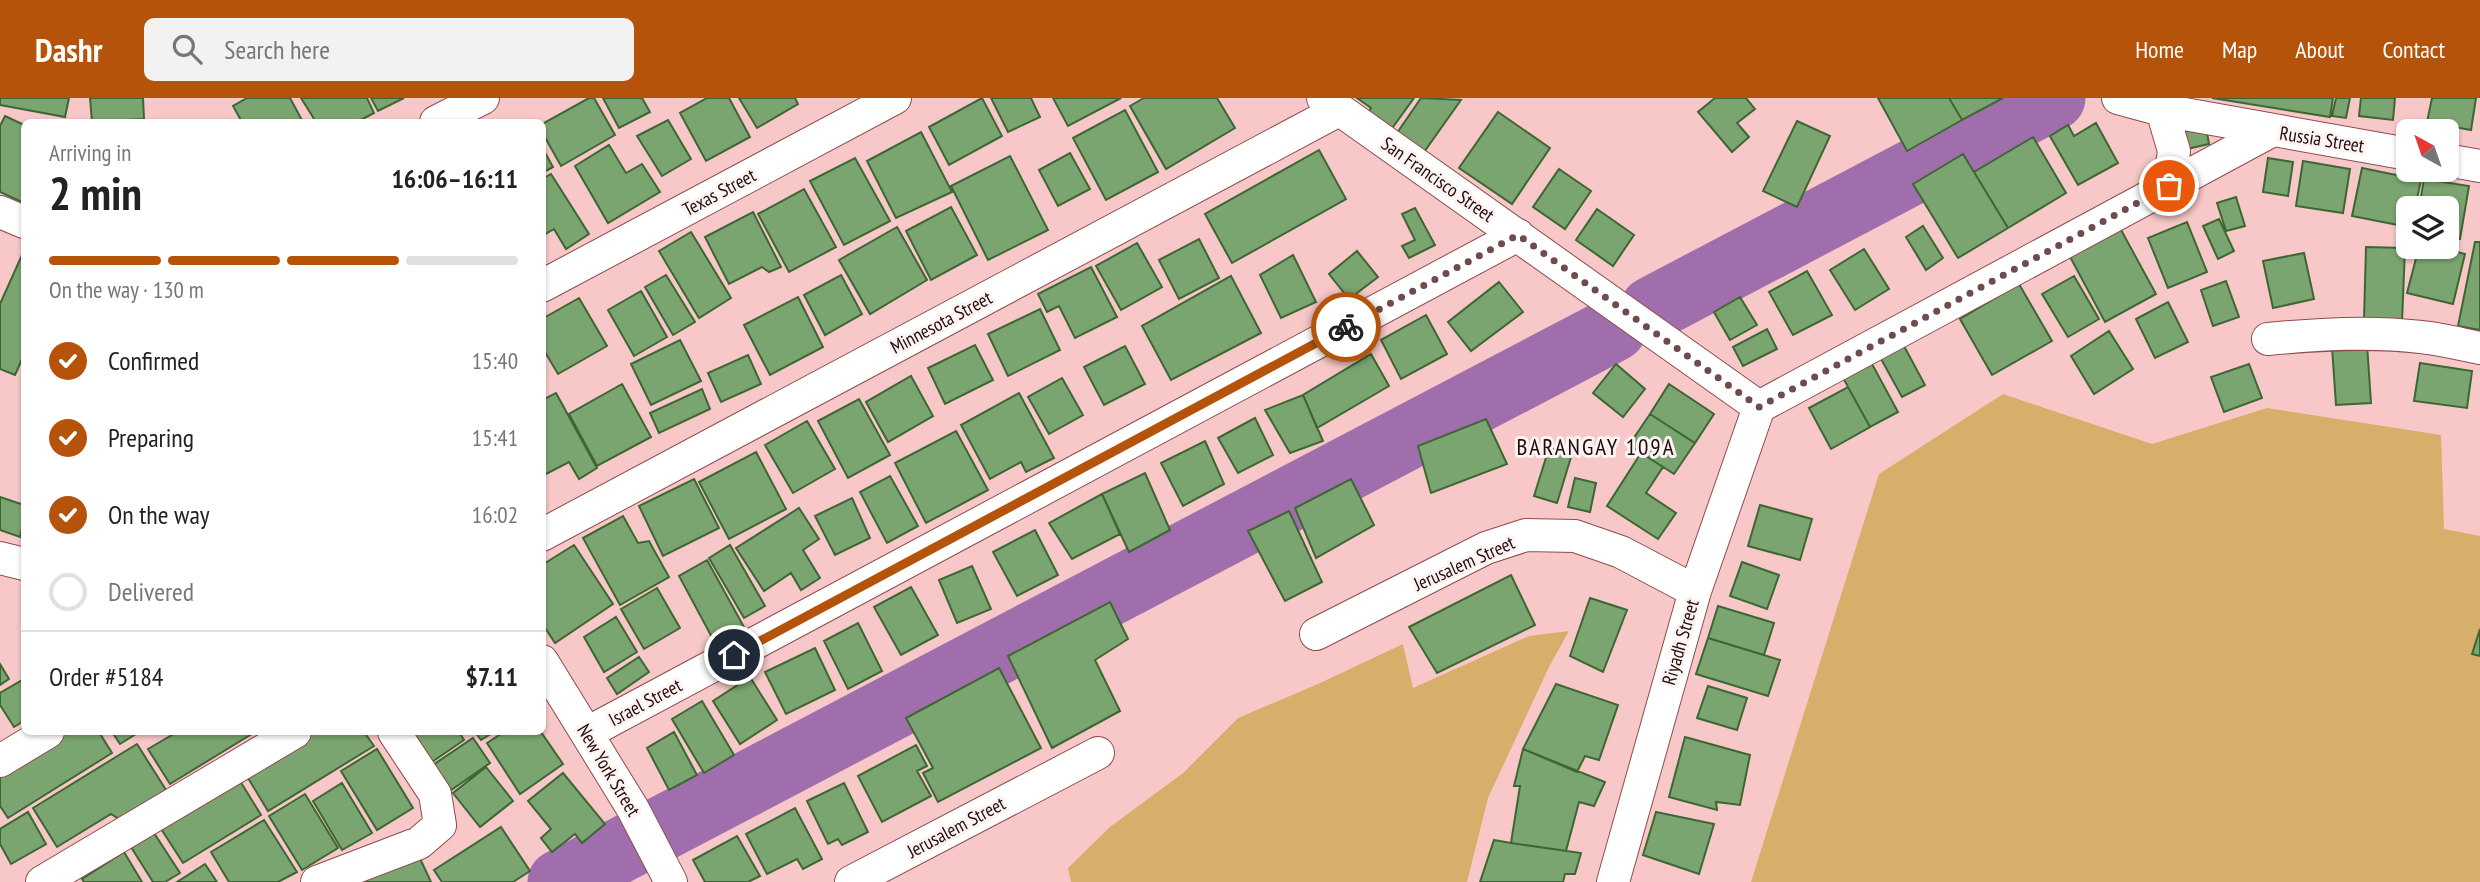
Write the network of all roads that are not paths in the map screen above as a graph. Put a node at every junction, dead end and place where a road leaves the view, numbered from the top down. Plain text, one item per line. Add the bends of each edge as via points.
1 (483, 98) edge
2 (895, 98) edge
3 (2118, 98) edge
4 (1331, 104) edge
5 (2162, 110) junction
6 (442, 119) edge
7 (2273, 130) junction
8 (2396, 152) edge
9 (2459, 162) edge
10 (2480, 166) edge
11 (2169, 186) junction
12 (0, 212) edge
13 (21, 221) edge
14 (1518, 235) junction
15 (546, 284) edge
16 (2268, 339) dead end
17 (2480, 348) edge
18 (1759, 407) junction
19 (546, 533) edge
20 (0, 558) edge
21 (21, 563) edge
22 (1695, 591) junction
23 (1316, 634) dead end
24 (546, 668) edge
25 (587, 733) junction
26 (43, 735) edge
27 (290, 735) edge
28 (396, 735) edge
29 (1098, 753) dead end
30 (0, 761) edge
31 (863, 879) edge
32 (42, 882) edge
33 (317, 882) edge
34 (671, 882) edge
35 (1613, 882) edge

1 - 6 street
2 - 15 street, Texas Street
3 - 5 street
4 - 14 street, San Francisco Street
4 - 19 street, Minnesota Street
5 - 7 street
5 - 11 street via 2174,151
7 - 8 street, Russia Street
7 - 11 street, Russia Street
9 - 10 street
11 - 18 street, Russia Street
12 - 13 street
14 - 18 street, San Francisco Street
14 - 25 street, Israel Street
16 - 17 street via 2372,334
18 - 22 street, Riyadh Street
20 - 21 street
22 - 23 street, Jerusalem Street via 1621,552 1575,536 1526,535 1486,548
22 - 35 street, Riyadh Street
24 - 25 street, New York Street
25 - 34 street, New York Street
26 - 30 street
27 - 32 street
28 - 33 street via 435,794 440,825 419,843
29 - 31 street, Jerusalem Street

